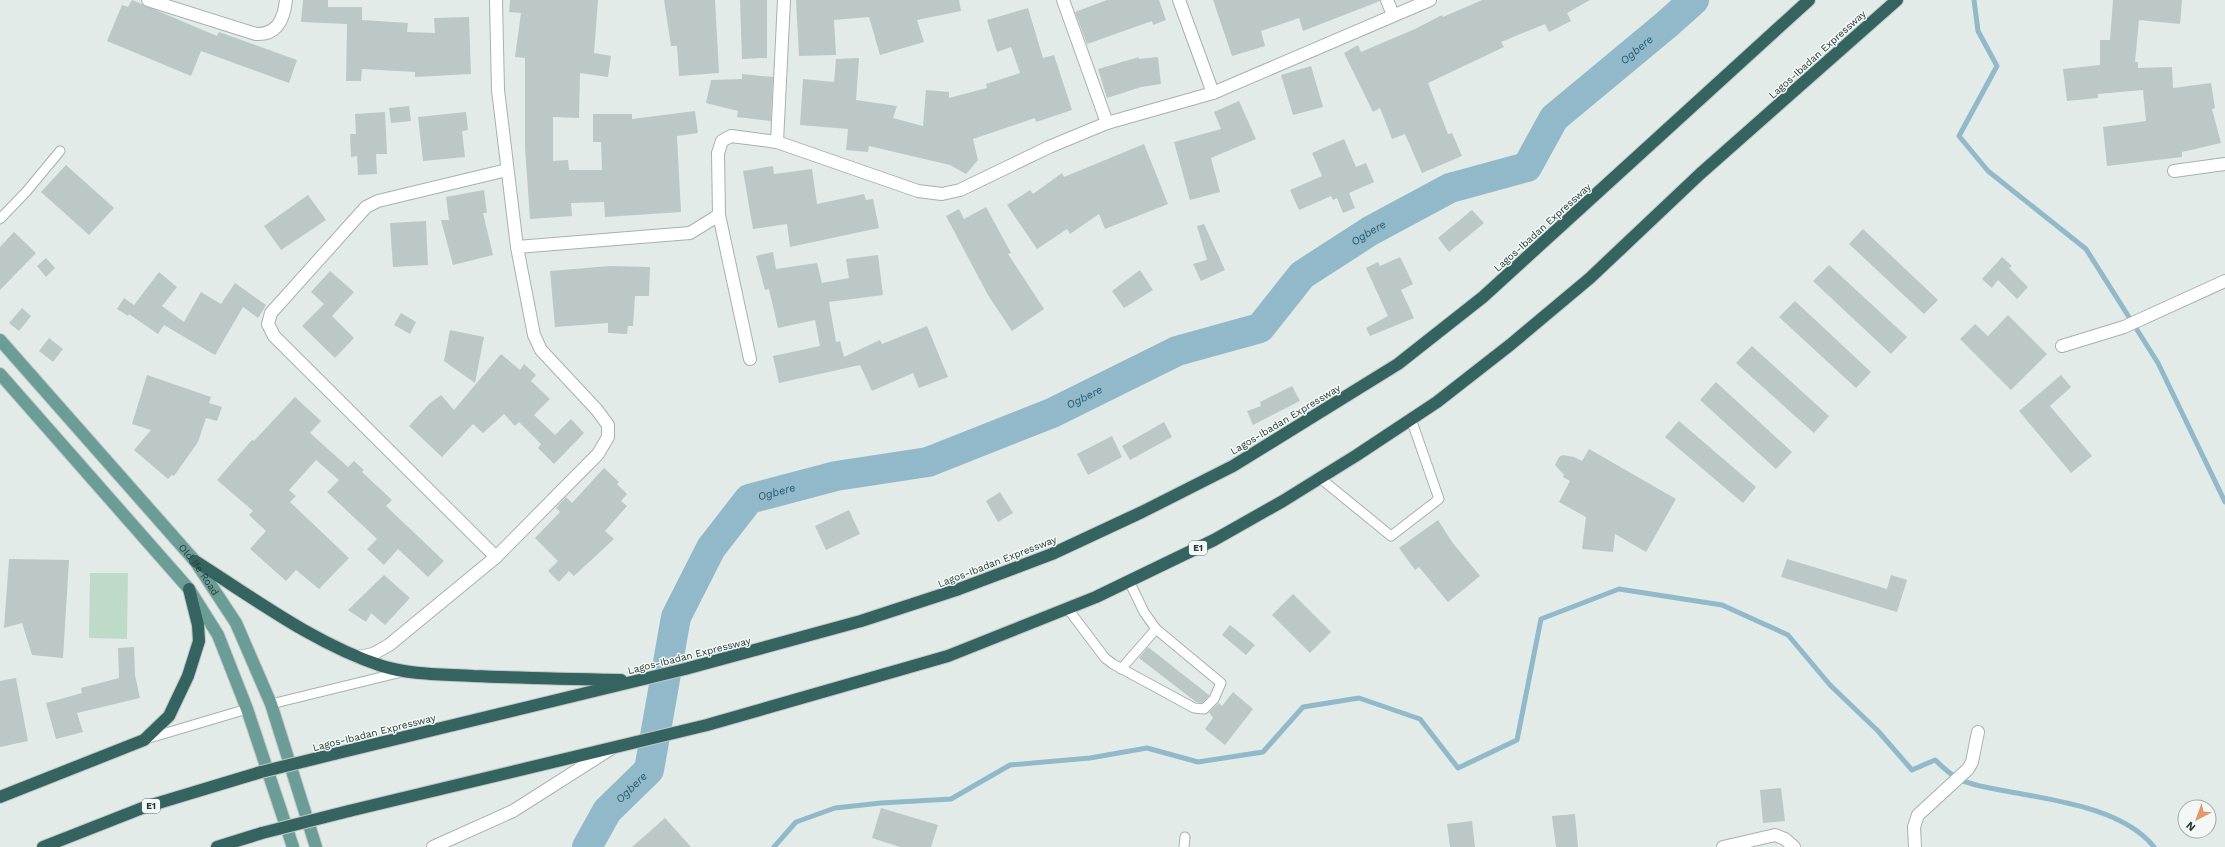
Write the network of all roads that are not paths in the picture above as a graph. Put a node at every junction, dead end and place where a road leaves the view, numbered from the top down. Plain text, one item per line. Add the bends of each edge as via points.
1 (148, 0) edge
2 (286, 0) edge
3 (496, 0) edge
4 (784, 0) edge
5 (1063, 0) edge
6 (1178, 0) edge
7 (1387, 0) edge
8 (1430, 0) edge
9 (1809, 0) edge
10 (1897, 0) edge
11 (1393, 15) junction
12 (1213, 93) junction
13 (1107, 123) junction
14 (777, 142) junction
15 (60, 151) dead end
16 (2225, 164) edge
17 (507, 170) junction
18 (2174, 171) dead end
19 (719, 215) junction
20 (0, 219) edge
21 (516, 247) junction
22 (2225, 281) edge
23 (0, 340) edge
24 (2062, 346) dead end
25 (750, 359) dead end
26 (0, 374) edge
27 (1411, 419) junction
28 (1320, 478) junction
29 (496, 557) junction
30 (195, 562) junction
31 (1129, 582) junction
32 (189, 589) junction
33 (1068, 609) junction
34 (1156, 629) junction
35 (358, 657) junction
36 (1122, 670) junction
37 (406, 672) junction
38 (638, 680) junction
39 (271, 704) junction
40 (247, 709) junction
41 (1978, 732) dead end
42 (144, 740) junction
43 (616, 746) junction
44 (0, 797) edge
45 (1185, 837) dead end
46 (43, 847) edge
47 (218, 847) edge
48 (293, 847) edge
49 (316, 847) edge
50 (433, 847) edge
51 (1184, 847) edge
52 (1723, 847) edge
53 (1794, 847) edge
54 (1915, 847) edge

1 - 2 street via 265,35 278,28
3 - 17 street via 498,90
4 - 14 street
5 - 13 street
6 - 12 street
7 - 11 street
8 - 11 street
9 - 38 highway, Lagos-Ibadan Expressway / E1 via 1483,297 1398,364 1233,466 1052,554 959,589 861,621
10 - 27 highway, Lagos-Ibadan Expressway / E1 via 1700,174 1590,278 1510,345
11 - 12 street
12 - 13 street
13 - 14 street via 1049,147 960,190 942,194 918,191
14 - 19 street via 731,136 722,141 718,152
15 - 20 lane
16 - 18 street
17 - 21 street
17 - 29 street via 378,201 366,207 271,313 268,324 274,336
19 - 21 street via 690,233
19 - 25 street
21 - 29 street via 538,345 597,410 608,425 608,437 598,454
22 - 24 street via 2124,327
23 - 30 main road, Old Ife Road
26 - 32 main road, Old Ife Road
27 - 28 highway, Lagos-Ibadan Expressway / E1
27 - 28 lane via 1439,499 1391,536
28 - 31 highway, Lagos-Ibadan Expressway / E1 via 1214,540
29 - 35 street via 389,645 374,654
30 - 35 highway via 311,634
30 - 39 main road, Old Ife Road via 236,623
31 - 33 highway, Lagos-Ibadan Expressway / E1
31 - 34 lane
32 - 40 main road, Old Ife Road via 218,635
32 - 42 highway via 198,625 199,642 188,676 169,716
33 - 36 lane via 1105,658
33 - 43 highway, Lagos-Ibadan Expressway / E1 via 948,656 707,725
34 - 36 lane
34 - 36 lane via 1221,683 1209,705 1204,709 1194,708
35 - 37 highway
37 - 38 highway via 538,679
37 - 39 lane
38 - 46 highway, Lagos-Ibadan Expressway / E1, bridge via 261,772 145,807
39 - 49 main road, Old Ife Road
40 - 42 lane
40 - 48 main road, Old Ife Road
41 - 54 street via 1968,770 1918,815 1914,827
42 - 44 highway
43 - 47 highway, Lagos-Ibadan Expressway / E1, bridge via 262,833
43 - 50 street via 513,811
45 - 51 lane
52 - 53 street via 1775,835

